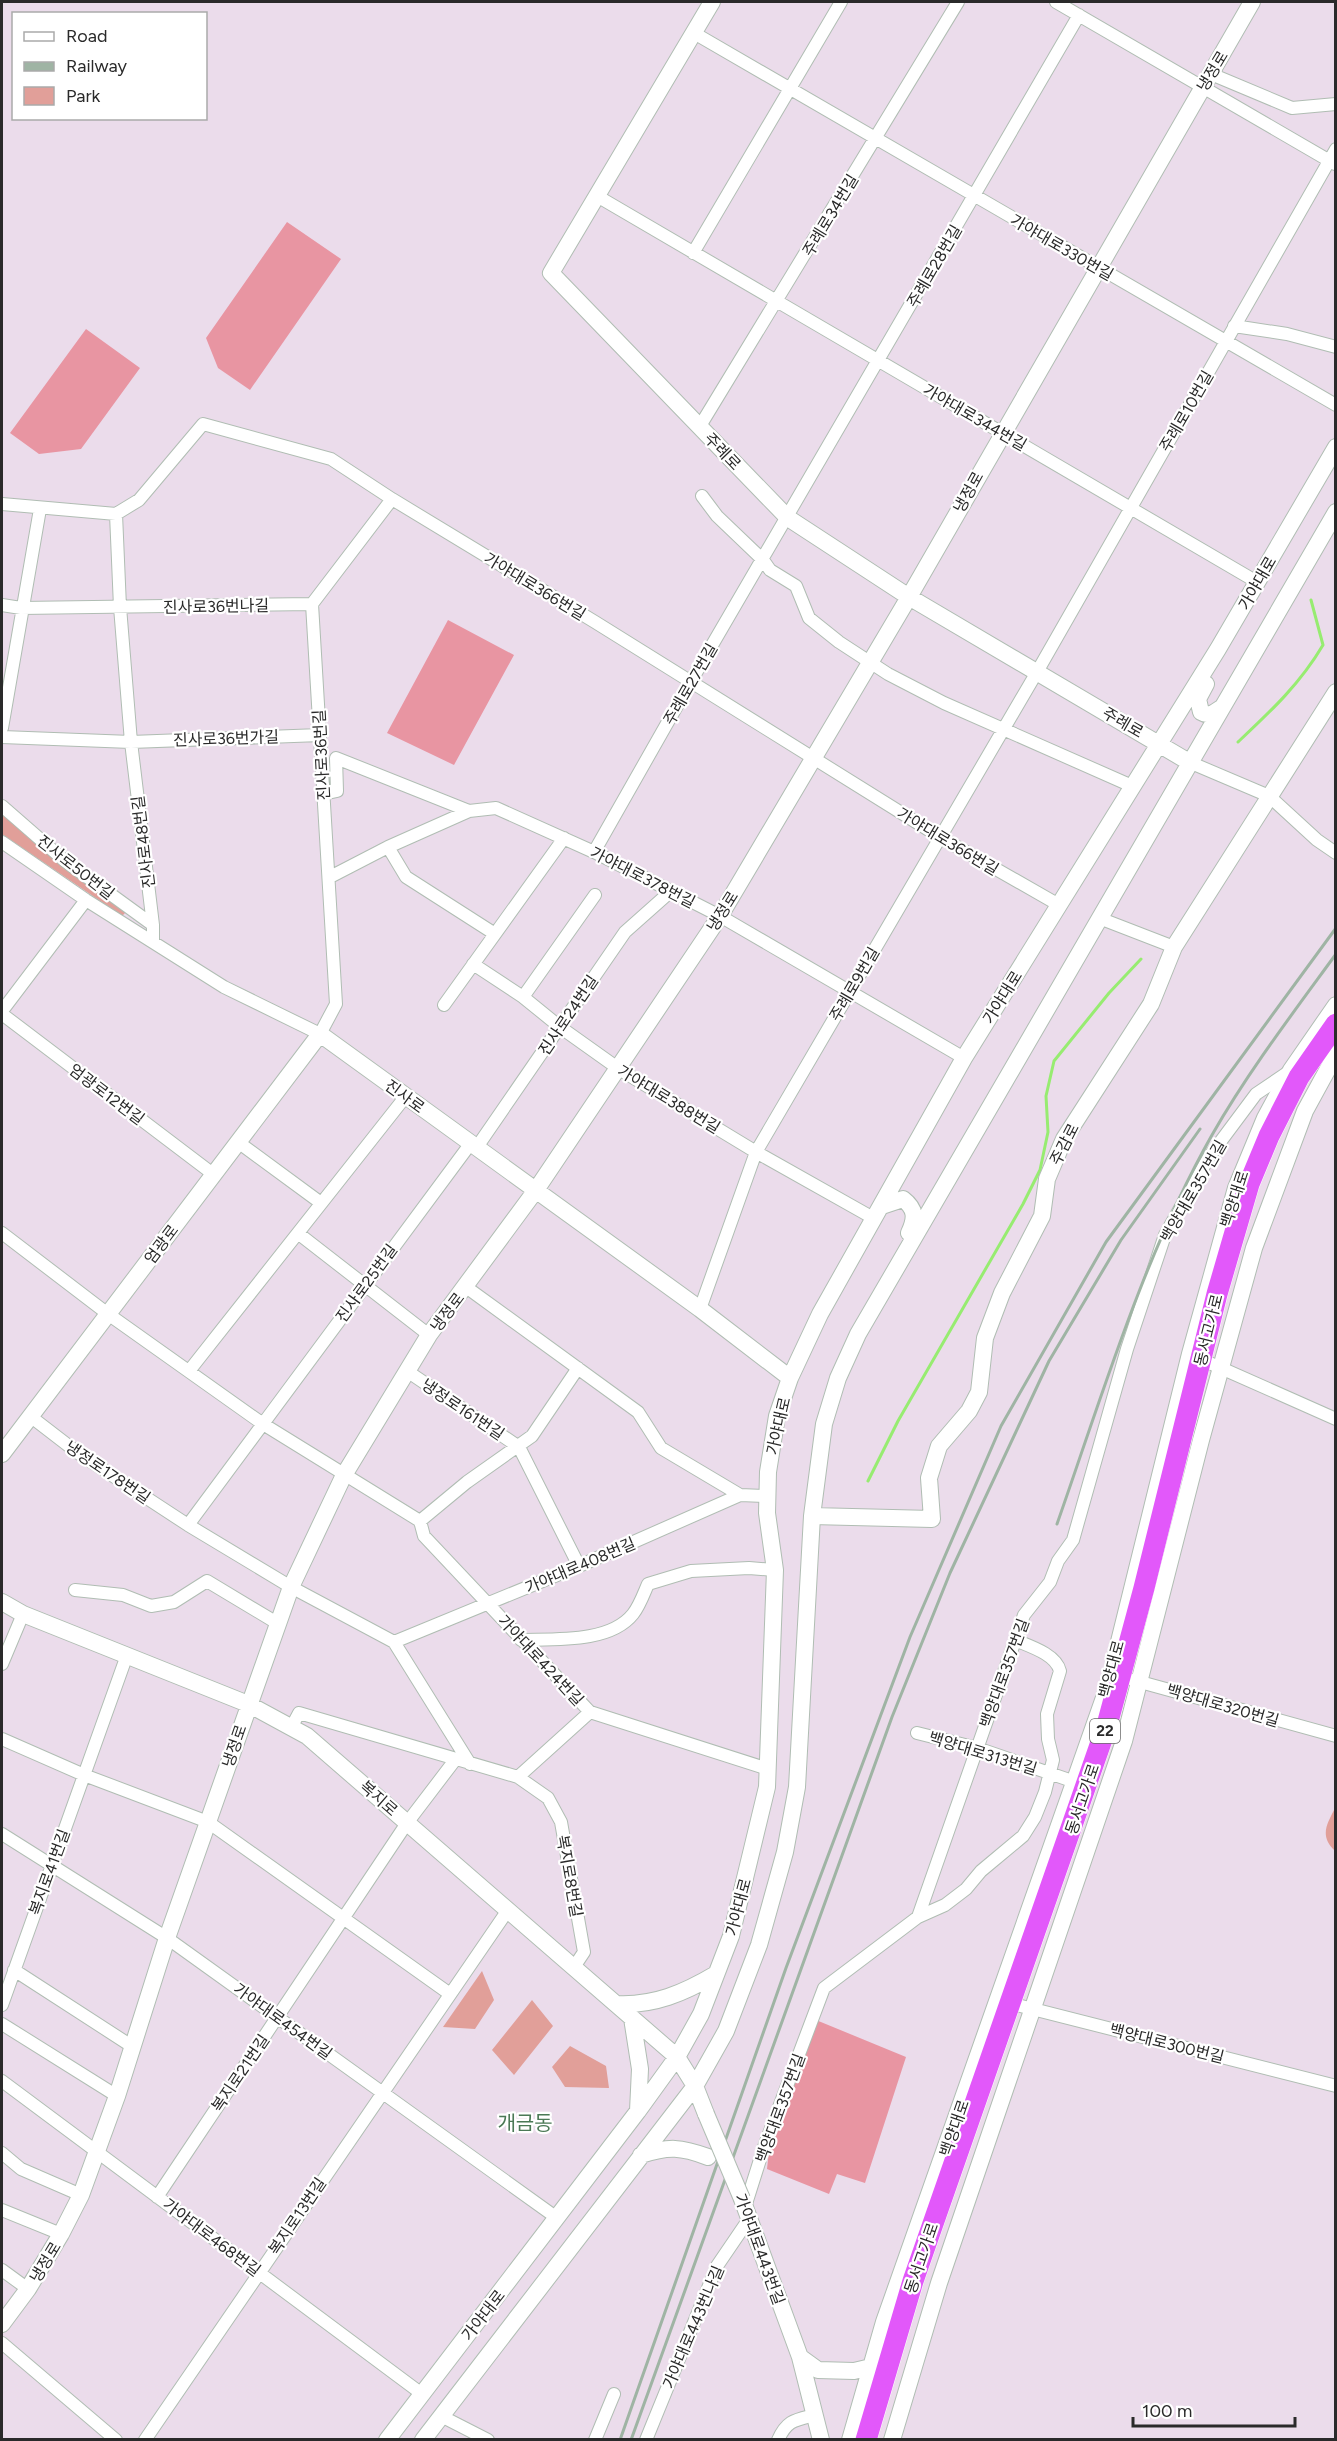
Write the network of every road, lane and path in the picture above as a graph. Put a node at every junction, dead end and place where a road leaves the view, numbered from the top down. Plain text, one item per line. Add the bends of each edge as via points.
1 (712, 2) edge
2 (841, 2) edge
3 (958, 2) edge
4 (1056, 2) edge
5 (1252, 2) edge
6 (1079, 15) junction
7 (694, 33) junction
8 (1207, 80) junction
9 (789, 88) junction
10 (1335, 104) edge
11 (876, 138) junction
12 (1333, 158) edge
13 (597, 196) junction
14 (975, 196) junction
15 (693, 253) junction
16 (1098, 268) junction
17 (777, 302) junction
18 (1234, 327) junction
19 (1226, 341) junction
20 (1335, 347) edge
21 (879, 361) junction
22 (1335, 405) edge
23 (700, 426) junction
24 (1002, 433) junction
25 (1335, 447) edge
26 (702, 496) dead end
27 (392, 499) junction
28 (2, 504) edge
29 (40, 508) junction
30 (1131, 508) junction
31 (1335, 512) edge
32 (116, 514) junction
33 (788, 518) junction
34 (763, 560) junction
35 (1257, 582) junction
36 (909, 597) junction
37 (312, 604) junction
38 (2, 605) edge
39 (21, 608) junction
40 (120, 608) junction
41 (1218, 649) junction
42 (870, 663) junction
43 (1036, 672) junction
44 (690, 682) junction
45 (1335, 692) edge
46 (1221, 708) junction
47 (2, 728) edge
48 (1003, 730) junction
49 (321, 735) junction
50 (2, 738) edge
51 (131, 742) junction
52 (1158, 743) junction
53 (813, 759) junction
54 (1189, 762) junction
55 (1132, 786) junction
56 (323, 795) junction
57 (1269, 796) junction
58 (2, 806) edge
59 (470, 811) junction
60 (940, 837) junction
61 (564, 838) junction
62 (2, 842) edge
63 (388, 847) junction
64 (594, 852) junction
65 (1335, 854) edge
66 (330, 877) junction
67 (670, 892) junction
68 (595, 895) dead end
69 (86, 900) junction
70 (1059, 905) junction
71 (720, 916) junction
72 (1099, 918) junction
73 (153, 925) junction
74 (495, 934) junction
75 (153, 942) junction
76 (1174, 947) junction
77 (473, 964) junction
78 (849, 992) junction
79 (523, 998) junction
80 (444, 1005) dead end
81 (1335, 1005) edge
82 (2, 1013) edge
83 (1335, 1024) edge
84 (560, 1028) junction
85 (320, 1034) junction
86 (1335, 1045) edge
87 (1335, 1054) edge
88 (964, 1058) junction
89 (619, 1069) junction
90 (1291, 1070) junction
91 (406, 1096) junction
92 (238, 1142) junction
93 (474, 1145) junction
94 (756, 1152) junction
95 (213, 1174) junction
96 (536, 1190) junction
97 (321, 1203) junction
98 (878, 1212) junction
99 (2, 1233) edge
100 (298, 1234) junction
101 (365, 1285) junction
102 (466, 1287) junction
103 (883, 1290) junction
104 (700, 1309) junction
105 (108, 1314) junction
106 (429, 1335) junction
107 (1190, 1354) junction
108 (578, 1368) junction
109 (1221, 1368) junction
110 (189, 1371) junction
111 (406, 1371) junction
112 (790, 1378) junction
113 (30, 1416) junction
114 (1335, 1419) edge
115 (263, 1424) junction
116 (519, 1447) junction
117 (2, 1454) edge
118 (344, 1475) junction
119 (740, 1495) junction
120 (767, 1496) junction
121 (812, 1516) junction
122 (420, 1521) junction
123 (188, 1525) junction
124 (579, 1566) junction
125 (775, 1570) junction
126 (291, 1587) junction
127 (75, 1590) dead end
128 (2, 1602) edge
129 (489, 1604) junction
130 (23, 1614) junction
131 (278, 1623) junction
132 (521, 1640) junction
133 (1015, 1640) junction
134 (393, 1642) junction
135 (127, 1655) junction
136 (2, 1664) edge
137 (1111, 1674) junction
138 (1141, 1682) junction
139 (248, 1704) junction
140 (590, 1712) junction
141 (292, 1726) junction
142 (917, 1733) dead end
143 (1335, 1736) edge
144 (2, 1739) edge
145 (977, 1748) junction
146 (455, 1760) junction
147 (470, 1764) junction
148 (768, 1768) junction
149 (1050, 1773) junction
150 (84, 1775) junction
151 (518, 1777) junction
152 (1075, 1782) junction
153 (208, 1822) junction
154 (407, 1822) junction
155 (2, 1834) edge
156 (52, 1865) junction
157 (508, 1910) junction
158 (918, 1917) junction
159 (343, 1919) junction
160 (168, 1938) junction
161 (574, 1967) junction
162 (14, 1970) junction
163 (716, 1974) junction
164 (450, 1994) junction
165 (998, 2000) junction
166 (616, 2004) junction
167 (2, 2005) edge
168 (1034, 2009) junction
169 (277, 2017) junction
170 (632, 2018) junction
171 (2, 2024) edge
172 (133, 2047) junction
173 (677, 2057) junction
174 (2, 2081) edge
175 (695, 2086) junction
176 (1335, 2086) edge
177 (382, 2092) junction
178 (117, 2096) junction
179 (638, 2111) junction
180 (97, 2152) junction
181 (640, 2155) junction
182 (6, 2157) edge
183 (730, 2171) junction
184 (81, 2195) junction
185 (157, 2197) junction
186 (745, 2208) junction
187 (2, 2210) edge
188 (557, 2218) junction
189 (61, 2234) junction
190 (2, 2270) edge
191 (259, 2272) junction
192 (28, 2289) junction
193 (2, 2324) edge
194 (2, 2343) edge
195 (800, 2357) junction
196 (871, 2367) junction
197 (422, 2394) junction
198 (614, 2394) dead end
199 (815, 2415) junction
200 (441, 2416) junction
201 (116, 2439) edge
202 (146, 2439) edge
203 (387, 2439) edge
204 (423, 2439) edge
205 (488, 2439) edge
206 (595, 2439) edge
207 (646, 2439) edge
208 (778, 2439) edge
209 (821, 2439) edge
210 (850, 2439) edge
211 (866, 2439) edge
212 (880, 2439) edge
213 (892, 2439) edge

1 - 7 main road, 주례로
2 - 9 street
3 - 11 street, 주례로34번길
4 - 6 street
5 - 8 main road, 냉정로
6 - 8 street
6 - 14 street, 주례로28번길
7 - 9 street, 가야대로330번길
7 - 13 main road, 주례로
8 - 10 street via 1292,108
8 - 12 street
8 - 16 main road, 냉정로
9 - 11 street, 가야대로330번길
9 - 15 street
11 - 14 street, 가야대로330번길
11 - 17 street, 주례로34번길
12 - 18 street, 주례로10번길
13 - 15 street, 가야대로344번길
13 - 23 main road, 주례로 via 551,273
14 - 16 street, 가야대로330번길
14 - 21 street, 주례로28번길
15 - 17 street, 가야대로344번길
16 - 19 street, 가야대로330번길
16 - 24 main road, 냉정로
17 - 21 street, 가야대로344번길
17 - 23 street, 주례로34번길
18 - 19 street, 주례로10번길
18 - 20 street via 1287,334
19 - 22 street, 가야대로330번길
19 - 30 street, 주례로10번길
21 - 24 street, 가야대로344번길
21 - 33 street, 주례로28번길
23 - 33 main road, 주례로
24 - 30 street, 가야대로344번길
24 - 36 main road, 냉정로
25 - 35 main road, 가야대로
26 - 34 street
27 - 32 street, 가야대로366번길 via 332,459 202,424 139,500
27 - 37 street
27 - 44 street, 가야대로366번길
28 - 29 street
29 - 32 street
29 - 39 street
30 - 35 street, 가야대로344번길
30 - 43 street, 주례로10번길
31 - 46 main road, 가야대로
32 - 40 street, 진사로48번길
33 - 34 street, 주례로27번길
33 - 36 main road, 주례로
34 - 42 street via 770,570 796,586 814,622
34 - 44 street, 주례로27번길
35 - 41 main road, 가야대로
36 - 42 main road, 냉정로
36 - 43 main road, 주례로
37 - 40 street, 진사로36번나길
37 - 49 street, 진사로36번길
38 - 39 street
39 - 40 street
39 - 47 street
40 - 51 street, 진사로48번길
41 - 46 main road via 1215,668 1198,699 1198,707 1207,715
41 - 52 main road, 가야대로
42 - 48 street
42 - 53 main road, 냉정로
43 - 48 street, 주례로9번길
43 - 52 main road, 주례로
44 - 53 street, 가야대로366번길
44 - 64 street, 주례로27번길
45 - 57 main road, 주감로
46 - 54 main road, 가야대로
48 - 55 street
48 - 60 street, 주례로9번길
49 - 51 street, 진사로36번가길
49 - 56 street, 진사로36번길
50 - 51 street
51 - 73 street, 진사로48번길
52 - 54 main road, 주례로
52 - 55 main road, 가야대로
53 - 60 street, 가야대로366번길
53 - 71 main road, 냉정로
54 - 57 street
54 - 72 main road, 가야대로
55 - 70 main road, 가야대로
56 - 59 street, 가야대로378번길 via 337,791 336,758
56 - 66 street, 진사로36번길
57 - 65 street
57 - 76 main road, 주감로
58 - 73 street, 진사로50번길 via 65,861
59 - 61 street, 가야대로378번길 via 496,808
59 - 63 street, 가야대로378번길
60 - 70 street, 가야대로366번길
60 - 78 street, 주례로9번길
61 - 64 street, 가야대로378번길
61 - 74 street
62 - 69 street, 진사로
63 - 66 street, 가야대로378번길
63 - 74 street via 406,877
64 - 67 street, 가야대로378번길
66 - 85 street, 진사로36번길 via 336,1004
67 - 71 street, 가야대로378번길
67 - 84 street, 진사로24번길 via 625,932
68 - 79 street
69 - 75 street, 진사로
69 - 82 street
70 - 88 main road, 가야대로
71 - 78 street, 가야대로378번길
71 - 89 main road, 냉정로
72 - 76 street
72 - 103 main road, 가야대로
73 - 75 street, 진사로48번길
74 - 77 street
75 - 85 street, 진사로 via 224,987
76 - 121 main road, 주감로 via 1151,1004 1064,1139 1051,1169 1042,1216 1002,1293 986,1338 980,1392 939,1446 928,1478 932,1519
77 - 79 street, 가야대로388번길
77 - 80 street
78 - 88 street, 가야대로378번길
78 - 94 street, 주례로9번길
79 - 84 street, 가야대로388번길
81 - 90 main road, 백양대로
82 - 95 street, 엄광로12번길
83 - 211 highway, 동서고가로 / 22, bridge via 1299,1077 1249,1184 1214,1305 1107,1725 913,2281
84 - 89 street, 가야대로388번길
84 - 93 street, 진사로24번길
85 - 91 main road, 진사로
85 - 92 main road, 엄광로
86 - 212 highway, 동서고가로 / 22 via 1310,1085 1262,1186 1210,1371 1120,1726 926,2283
87 - 109 main road, 백양대로 via 1288,1152 1254,1248
88 - 98 main road, 가야대로
89 - 94 street, 가야대로388번길
89 - 96 main road, 냉정로
90 - 107 main road, 백양대로 via 1255,1138 1236,1188
90 - 133 street, 백양대로357번길 via 1256,1094 1209,1157 1164,1235 1073,1540 1024,1616
91 - 93 main road, 진사로
91 - 97 street
92 - 95 main road, 엄광로
92 - 97 street
93 - 96 main road, 진사로
93 - 101 street, 진사로25번길
94 - 98 street, 가야대로388번길
94 - 104 street, 주례로9번길
95 - 105 main road, 엄광로
96 - 102 main road, 냉정로
96 - 104 main road, 진사로
97 - 100 street
98 - 103 main road via 903,1199 914,1213 911,1229 887,1273
98 - 112 main road, 가야대로 via 820,1314
99 - 105 street
100 - 101 street
100 - 110 street
101 - 106 street
101 - 115 street, 진사로25번길
102 - 106 main road, 냉정로
102 - 108 street
103 - 121 main road, 가야대로 via 838,1378 824,1424
104 - 112 main road, 진사로
105 - 110 street
105 - 113 main road, 엄광로
106 - 111 main road, 냉정로
107 - 109 street
107 - 137 main road, 백양대로
108 - 116 street via 532,1436
108 - 119 street via 638,1412 661,1448
109 - 114 street
109 - 138 main road, 백양대로
110 - 115 street
111 - 116 street, 냉정로161번길
111 - 118 main road, 냉정로
112 - 120 main road, 가야대로 via 777,1416
113 - 117 main road, 엄광로
113 - 123 street, 냉정로178번길 via 78,1453
115 - 118 street
115 - 123 street
116 - 122 street, 냉정로161번길 via 467,1482
116 - 124 street, 냉정로161번길
118 - 122 street
118 - 126 main road, 냉정로
119 - 120 street, 가야대로408번길
119 - 124 street, 가야대로408번길
120 - 125 main road, 가야대로
121 - 175 main road, 가야대로 via 797,1787 785,1852 759,1945 726,2031
122 - 129 street, 가야대로424번길 via 424,1536
123 - 126 street, 냉정로178번길
124 - 129 street, 가야대로408번길
125 - 132 street via 691,1571 648,1584 633,1614 606,1633
125 - 148 main road, 가야대로
126 - 131 main road, 냉정로
126 - 134 street
127 - 131 street via 123,1595 151,1606 174,1602 207,1581
128 - 130 main road, 복지로
129 - 132 street, 가야대로424번길
129 - 134 street, 가야대로408번길
130 - 135 main road, 복지로
130 - 136 street
131 - 139 main road, 냉정로
132 - 140 street, 가야대로424번길
133 - 145 street, 백양대로357번길
133 - 149 street, 백양대로313번길 via 1043,1653 1058,1664 1060,1671 1047,1714 1053,1760
134 - 147 street
135 - 139 main road, 복지로
135 - 150 street, 복지로41번길
137 - 138 street, 백양대로320번길
137 - 152 main road, 백양대로
138 - 143 street, 백양대로320번길
138 - 168 main road, 백양대로
139 - 141 main road, 복지로
139 - 153 main road, 냉정로
140 - 148 street, 가야대로424번길
140 - 151 street
141 - 146 street, 복지로8번길 via 299,1713
141 - 154 main road, 복지로
142 - 145 street, 백양대로313번길
144 - 150 street
145 - 149 street, 백양대로313번길
145 - 158 street, 백양대로357번길
146 - 147 street, 복지로8번길
146 - 154 street, 복지로21번길
147 - 151 street, 복지로8번길
148 - 163 main road, 가야대로 via 755,1844 731,1936
149 - 152 street, 백양대로313번길
149 - 158 street, 백양대로313번길 via 1035,1817 1023,1836 981,1870 966,1889 945,1905
150 - 153 street
150 - 156 street, 복지로41번길
151 - 161 street, 복지로8번길 via 548,1798 561,1822 584,1953
152 - 165 main road, 백양대로
153 - 159 street
153 - 160 main road, 냉정로
154 - 157 main road, 복지로
154 - 159 street, 복지로21번길
155 - 156 street, 가야대로454번길
156 - 160 street, 가야대로454번길
156 - 162 street, 복지로41번길
157 - 161 main road, 복지로
157 - 164 street, 복지로13번길
158 - 186 street, 백양대로357번길 via 824,1988
159 - 164 street
159 - 169 street, 복지로21번길
160 - 169 street, 가야대로454번길
160 - 172 main road, 냉정로
161 - 166 main road, 복지로
162 - 167 street, 복지로41번길
162 - 172 street
163 - 166 main road via 674,1996 638,2005
163 - 173 main road, 가야대로 via 701,2013
164 - 177 street, 복지로13번길
165 - 168 street, 백양대로300번길
165 - 196 main road, 백양대로
166 - 170 main road, 복지로
168 - 176 street, 백양대로300번길
168 - 213 main road, 백양대로 via 939,2283
169 - 177 street, 가야대로454번길
169 - 185 street, 복지로21번길
170 - 173 main road, 복지로
170 - 179 main road via 640,2069
171 - 178 street
172 - 178 main road, 냉정로
173 - 175 main road, 복지로
173 - 179 main road, 가야대로
174 - 180 street, 가야대로468번길
175 - 181 main road, 가야대로
175 - 183 main road, 가야대로443번길, bridge
177 - 188 street, 가야대로454번길
177 - 191 street, 복지로13번길
178 - 180 main road, 냉정로
179 - 188 main road, 가야대로
180 - 184 main road, 냉정로
180 - 185 street, 가야대로468번길
181 - 183 main road via 662,2148 686,2148
181 - 200 main road, 가야대로
182 - 184 street via 21,2169
183 - 186 main road, 가야대로443번길, bridge
184 - 189 main road, 냉정로
185 - 191 street, 가야대로468번길
186 - 195 main road, 가야대로443번길
186 - 207 street, 가야대로443번나길
187 - 189 street, 냉정로
188 - 197 main road, 가야대로
189 - 192 main road, 냉정로
190 - 192 street, 냉정로
191 - 197 street, 가야대로468번길
191 - 202 street, 복지로13번길
192 - 193 main road, 냉정로
194 - 201 street
195 - 196 main road via 818,2370 854,2371
195 - 199 main road, 가야대로443번길
196 - 210 main road, 백양대로
197 - 203 main road, 가야대로
198 - 206 street
199 - 208 street via 784,2426
199 - 209 main road, 가야대로443번길
200 - 204 main road, 가야대로
200 - 205 street

